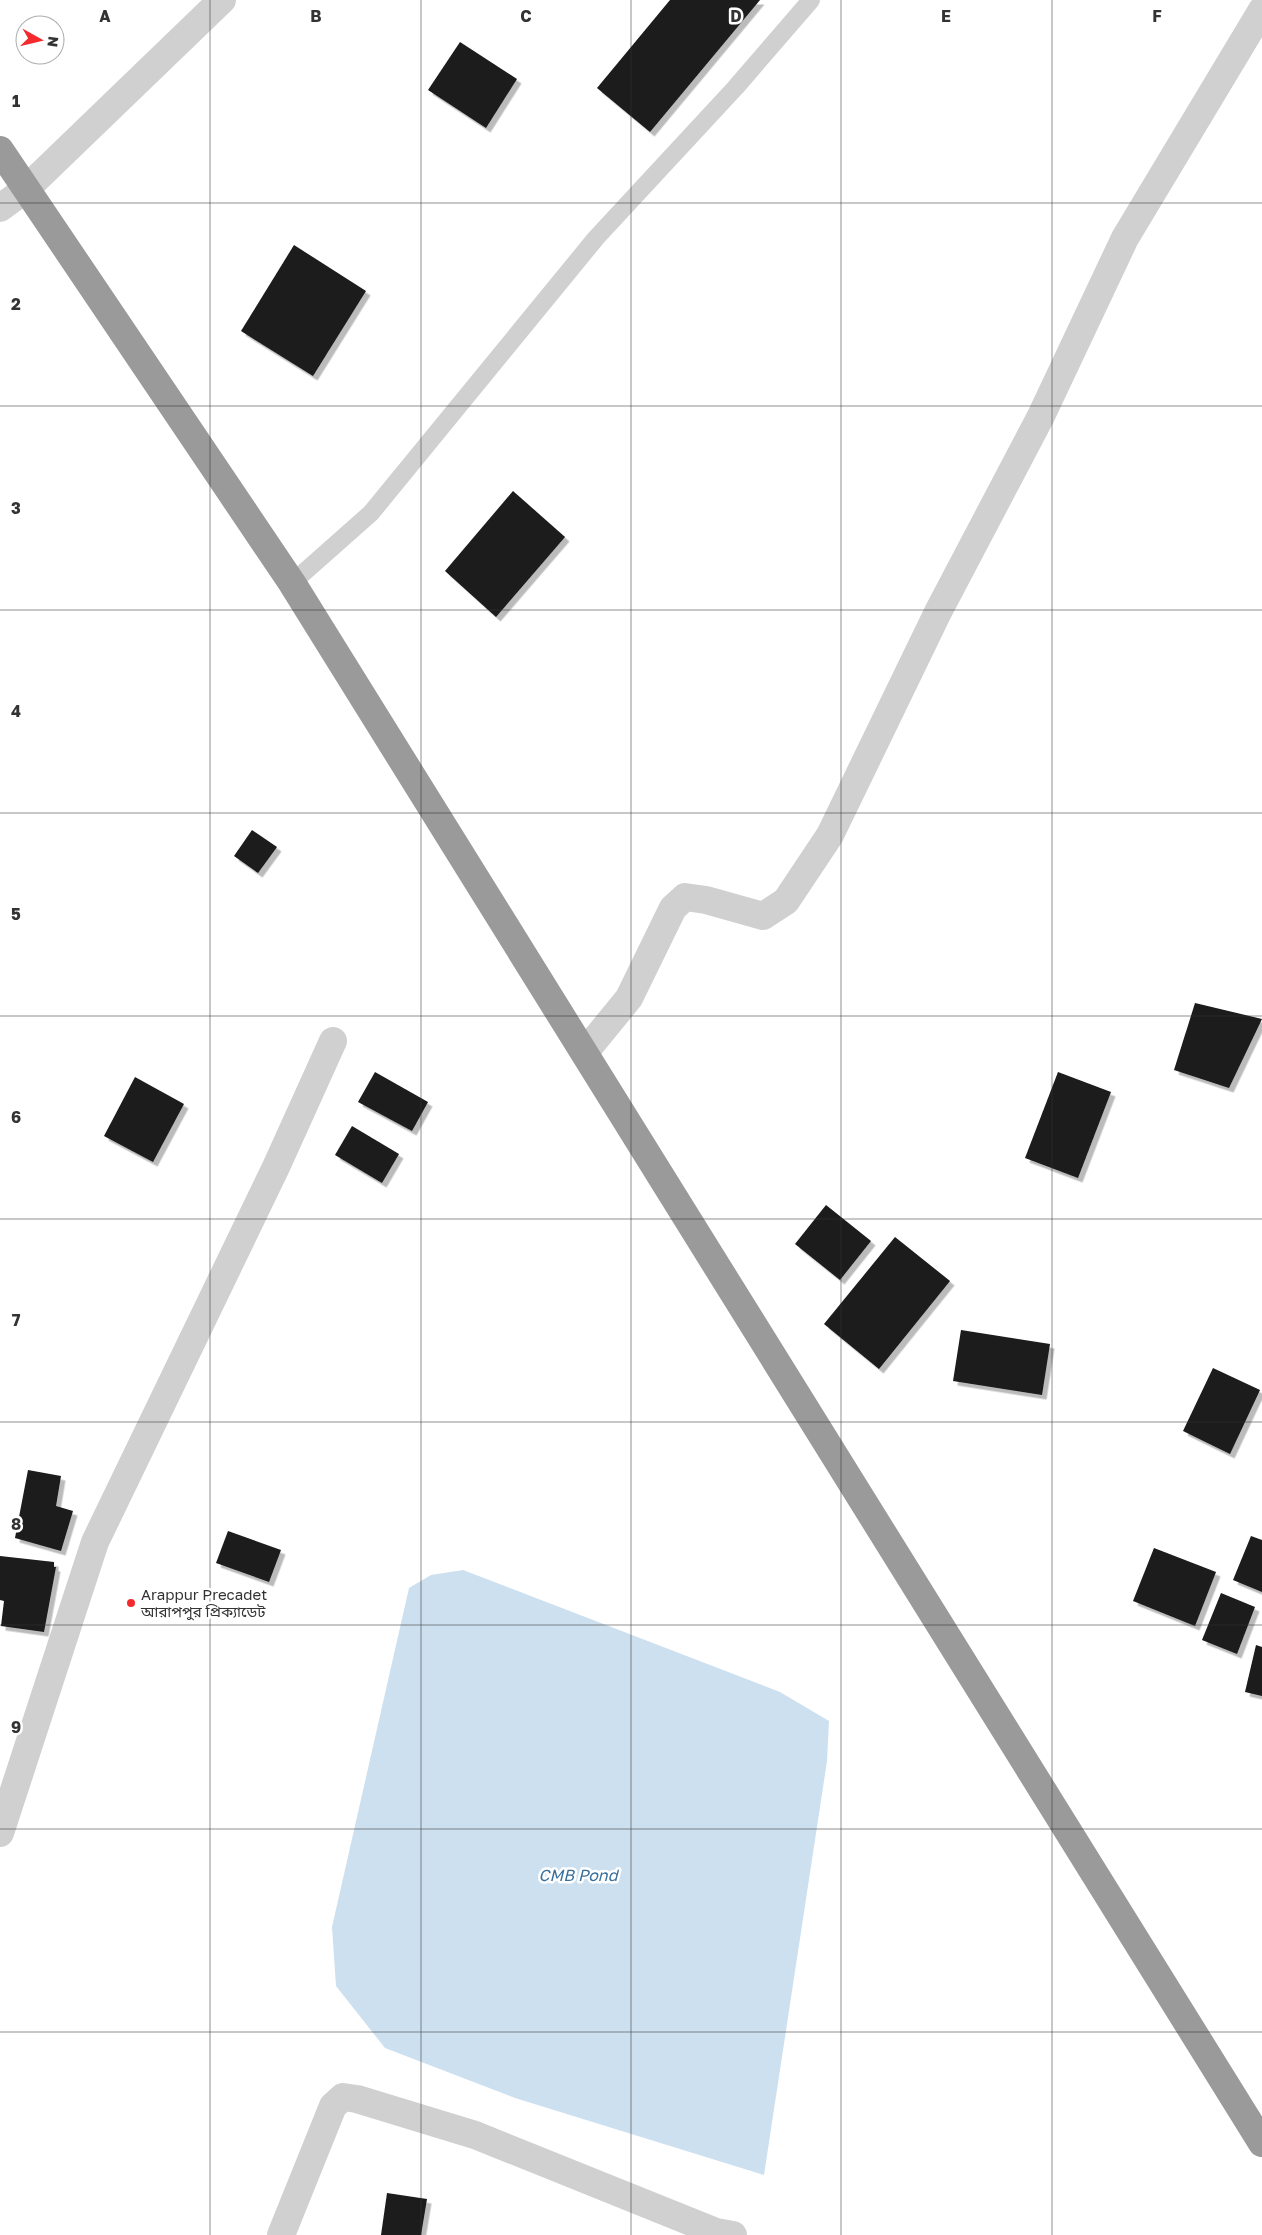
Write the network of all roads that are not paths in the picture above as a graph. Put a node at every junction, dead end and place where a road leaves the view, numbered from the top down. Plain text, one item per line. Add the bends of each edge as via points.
1 (222, 0) edge
2 (811, 0) edge
3 (1262, 10) edge
4 (0, 150) edge
5 (26, 189) junction
6 (0, 208) edge
7 (292, 583) junction
8 (333, 1041) dead end
9 (585, 1052) junction
10 (0, 1833) edge
11 (1262, 2143) edge
12 (281, 2235) edge
13 (733, 2235) edge

1 - 5 street
2 - 7 lane via 736,88 596,238 371,513
3 - 9 street via 1125,238 1041,416 938,612 830,834 786,901 763,916 685,897 673,908 629,998
4 - 5 highway
5 - 6 street
5 - 7 highway
7 - 9 highway
8 - 10 street via 272,1176 95,1542
9 - 11 highway
12 - 13 street via 333,2106 343,2097 475,2135 716,2232

